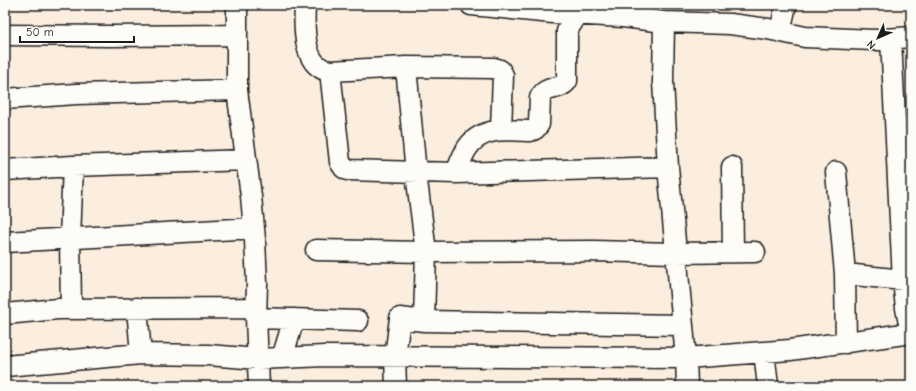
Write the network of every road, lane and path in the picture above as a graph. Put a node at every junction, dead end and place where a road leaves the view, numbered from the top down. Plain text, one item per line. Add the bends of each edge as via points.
1 (237, 5) edge
2 (305, 5) edge
3 (471, 5) edge
4 (786, 5) edge
5 (624, 11) edge
6 (583, 12) edge
7 (664, 22) junction
8 (780, 32) junction
9 (5, 35) edge
10 (237, 35) junction
11 (911, 38) edge
12 (891, 39) junction
13 (406, 67) junction
14 (330, 71) junction
15 (237, 90) junction
16 (5, 99) edge
17 (501, 130) junction
18 (246, 160) junction
19 (73, 166) junction
20 (732, 167) dead end
21 (668, 168) junction
22 (5, 170) edge
23 (836, 172) dead end
24 (416, 173) junction
25 (456, 173) junction
26 (254, 228) junction
27 (70, 238) junction
28 (5, 242) edge
29 (316, 250) dead end
30 (426, 252) junction
31 (733, 252) junction
32 (755, 252) dead end
33 (675, 253) junction
34 (845, 274) junction
35 (907, 280) edge
36 (137, 308) junction
37 (71, 309) junction
38 (256, 313) junction
39 (5, 314) edge
40 (294, 320) junction
41 (358, 321) dead end
42 (424, 321) junction
43 (683, 325) junction
44 (911, 334) edge
45 (846, 343) junction
46 (764, 352) junction
47 (141, 354) junction
48 (395, 357) junction
49 (282, 358) junction
50 (686, 358) junction
51 (258, 359) junction
52 (5, 366) edge
53 (259, 386) edge
54 (396, 386) edge
55 (687, 386) edge
56 (768, 386) edge

1 - 10 street
2 - 14 street via 304,30 312,57 321,68
3 - 6 street
4 - 8 street
5 - 6 street
5 - 7 street
6 - 17 street via 567,31 567,81 564,85 541,94 538,127 530,131
7 - 8 street via 730,24
7 - 21 street via 663,82
8 - 12 street via 805,37
9 - 10 street
10 - 15 street
11 - 12 street
12 - 35 street
13 - 14 street
13 - 17 street via 500,70
13 - 24 street
14 - 24 street via 339,157 344,168 351,171
15 - 16 street via 76,94
15 - 18 street
17 - 25 street via 487,132 474,140 465,151
18 - 19 street
18 - 26 street
19 - 22 street
19 - 27 street
20 - 31 street
21 - 25 street
21 - 33 street
23 - 34 street
24 - 25 street
24 - 30 street
26 - 27 street
26 - 38 street
27 - 28 street
27 - 37 street
29 - 30 street
30 - 33 street
30 - 42 street
31 - 32 street
31 - 33 street
33 - 43 street
34 - 35 street
34 - 45 street
35 - 44 street via 906,308
36 - 37 street
36 - 38 street
36 - 47 street
37 - 39 street
38 - 40 street
38 - 51 street
40 - 41 street
40 - 49 street
42 - 43 street
42 - 48 street via 400,318
43 - 50 street
44 - 45 street
45 - 46 street
46 - 50 street
46 - 56 street
47 - 51 street
47 - 52 street
48 - 49 street
48 - 50 street
48 - 54 street
49 - 51 street
50 - 55 street
51 - 53 street

